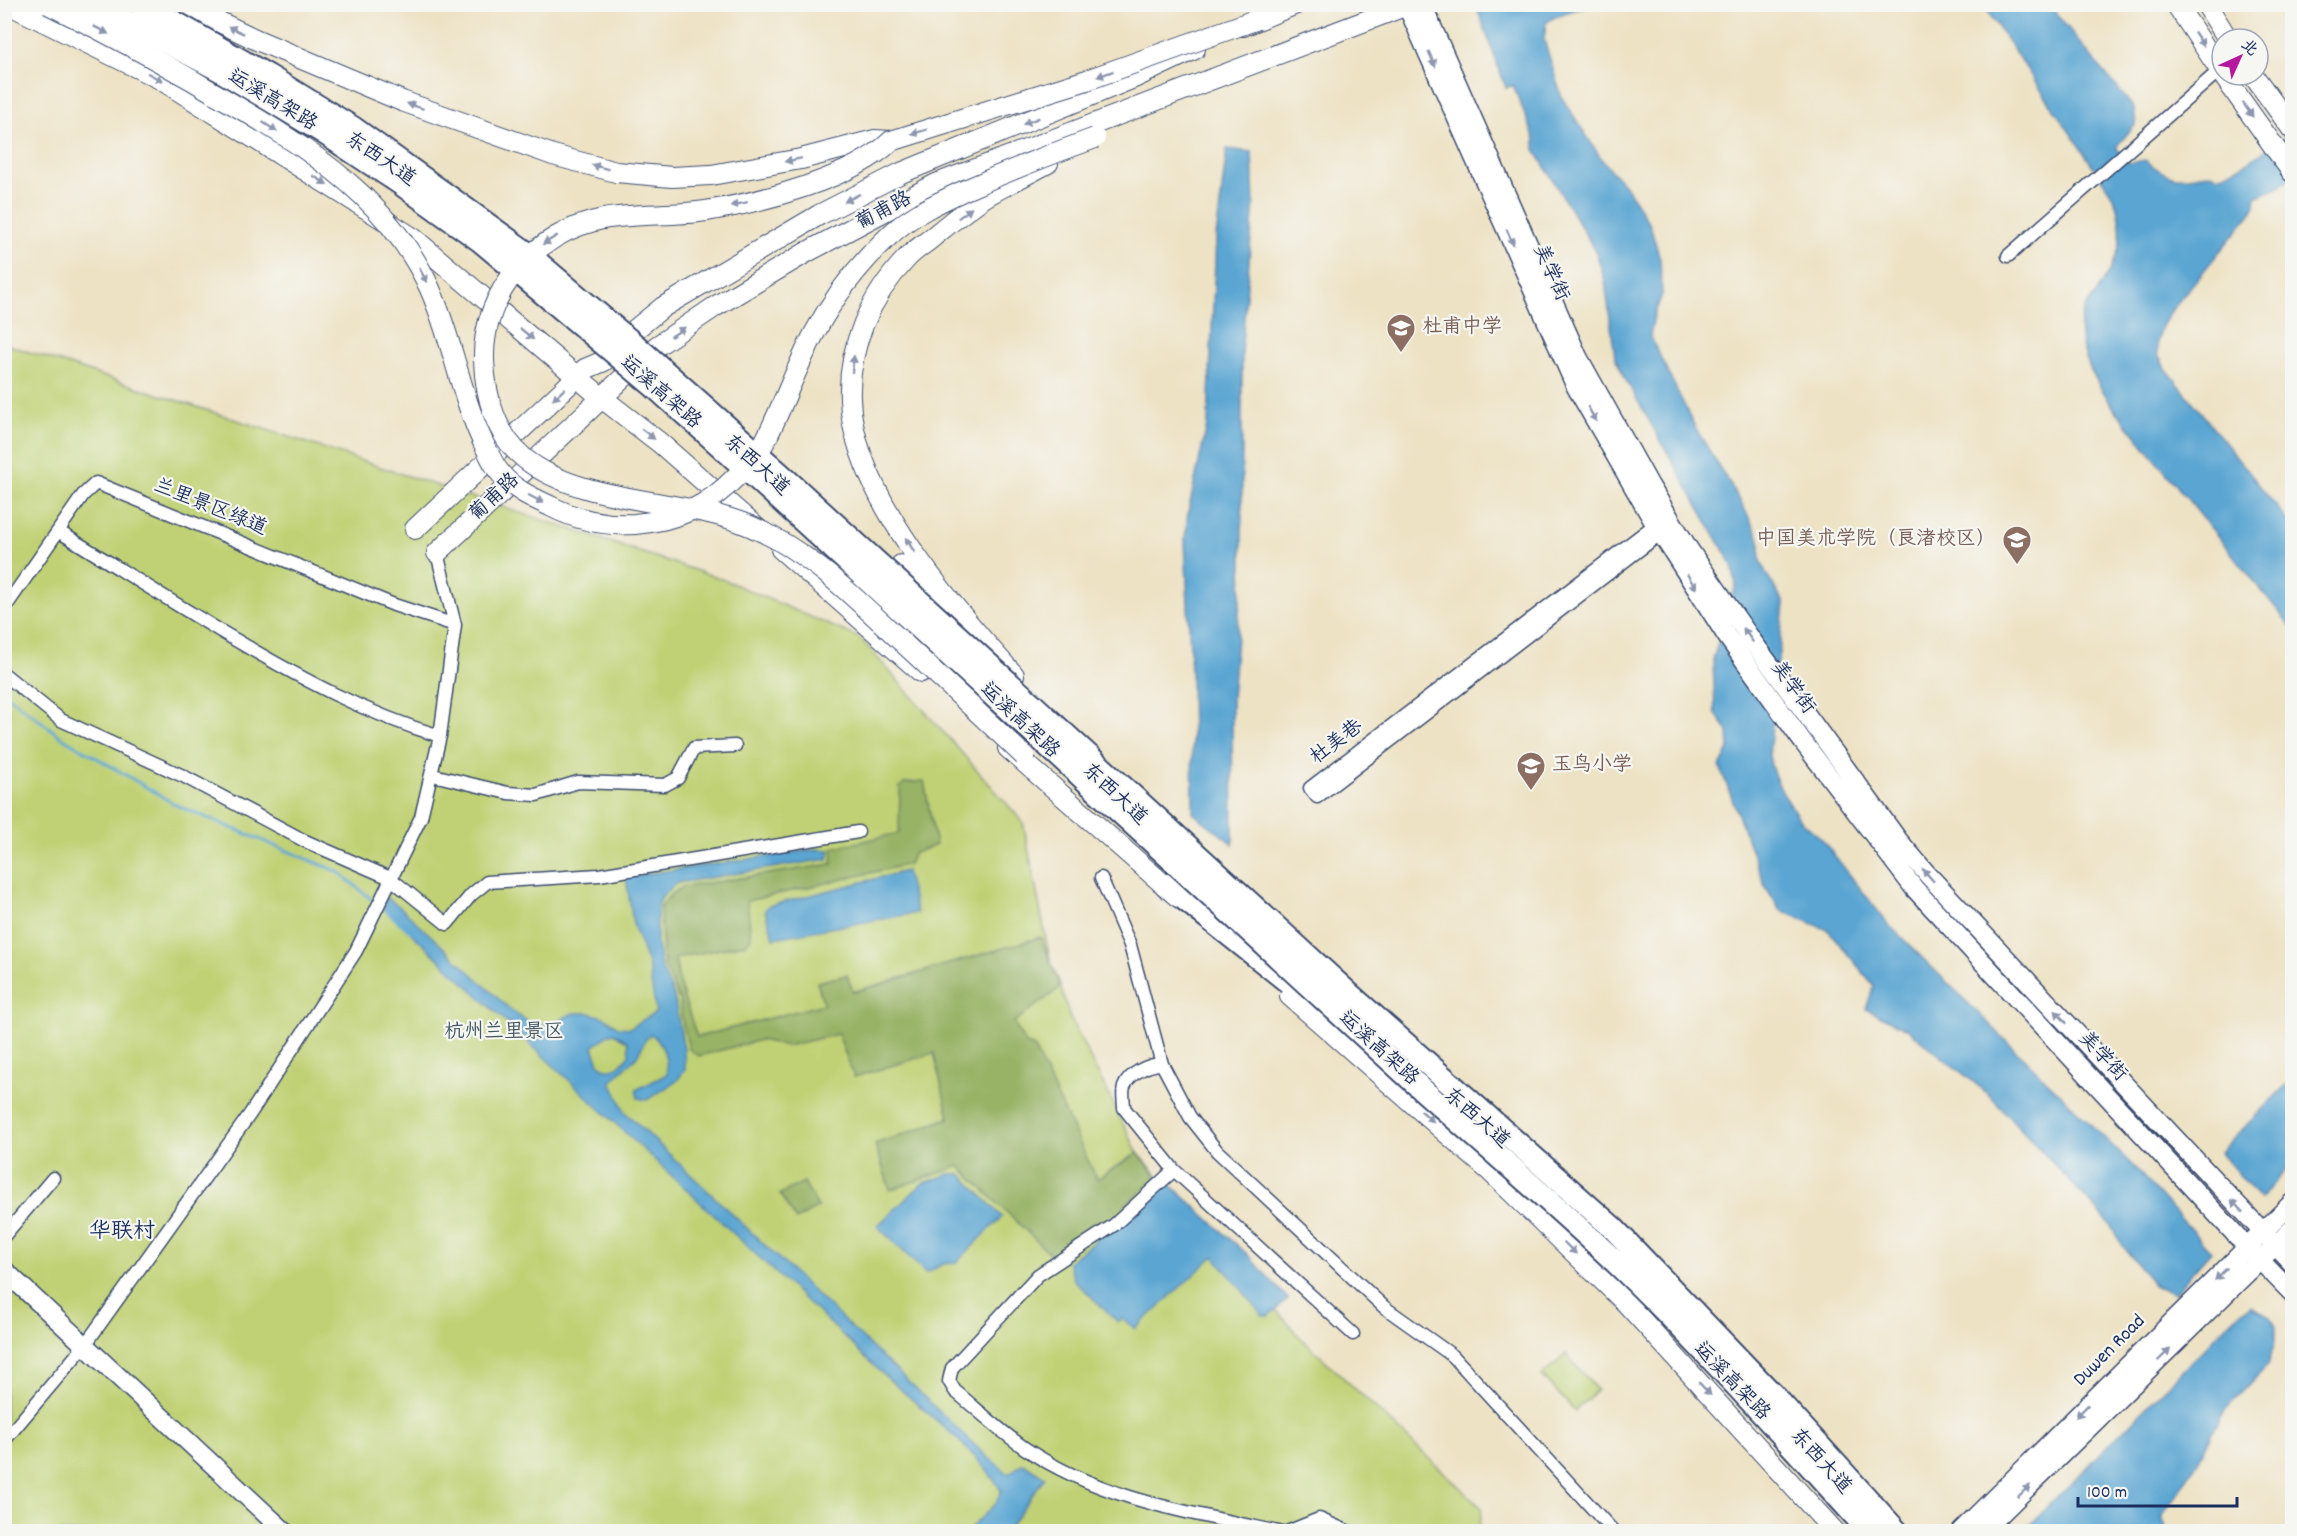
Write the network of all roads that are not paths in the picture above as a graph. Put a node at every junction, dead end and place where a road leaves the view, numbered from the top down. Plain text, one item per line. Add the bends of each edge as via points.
1 (8, 4) edge
2 (48, 4) edge
3 (93, 4) edge
4 (112, 4) edge
5 (140, 4) edge
6 (182, 4) edge
7 (1296, 4) edge
8 (2176, 4) edge
9 (2206, 4) edge
10 (1413, 5) edge
11 (1258, 19) junction
12 (2220, 27) edge
13 (1348, 29) junction
14 (2210, 55) edge
15 (2210, 83) edge
16 (2232, 87) edge
17 (2262, 87) edge
18 (2292, 129) edge
19 (1095, 138) junction
20 (891, 141) junction
21 (2292, 172) edge
22 (2008, 256) dead end
23 (620, 345) junction
24 (640, 362) junction
25 (577, 377) junction
26 (602, 398) junction
27 (1664, 524) junction
28 (415, 529) dead end
29 (58, 531) junction
30 (437, 553) joint
31 (901, 565) dead end
32 (4, 609) edge
33 (455, 625) junction
34 (4, 674) edge
35 (1026, 688) junction
36 (440, 736) junction
37 (735, 746) dead end
38 (433, 775) junction
39 (858, 832) dead end
40 (1196, 848) joint
41 (390, 878) junction
42 (1101, 878) dead end
43 (1167, 885) joint
44 (1162, 1064) junction
45 (1439, 1075) junction
46 (1425, 1092) junction
47 (1174, 1170) junction
48 (53, 1178) dead end
49 (2292, 1203) edge
50 (2292, 1229) edge
51 (2262, 1233) junction
52 (4, 1236) edge
53 (2276, 1246) junction
54 (2247, 1248) junction
55 (2260, 1261) junction
56 (2292, 1263) edge
57 (4, 1270) edge
58 (2292, 1293) edge
59 (1353, 1334) dead end
60 (85, 1345) junction
61 (4, 1441) edge
62 (285, 1532) edge
63 (1279, 1532) edge
64 (1287, 1532) edge
65 (1349, 1532) edge
66 (1614, 1532) edge
67 (1835, 1532) edge
68 (1870, 1532) edge
69 (1883, 1532) edge
70 (1897, 1532) edge
71 (1960, 1532) edge
72 (1982, 1532) edge

1 -> 25 main road via 160,79 413,238
2 -> 19 main road, bridge via 158,60 262,122 338,173 362,195 399,235 430,288 477,429 501,474 520,491 546,505 578,519 601,523 666,520 686,514 724,489 753,460 764,442 802,357 839,292 893,232 934,205 1021,164
3 - 46 highway, 运溪高架路, bridge via 220,70 313,126 481,242 654,386 762,483
4 - 23 main road, 东西大道 via 218,58 362,146 492,239
5 - 45 highway, 运溪高架路, bridge via 353,128 490,226 564,285 781,475
20 -> 6 main road via 875,140 801,159 711,175 672,177 616,172 553,155 402,101 267,45
7 - 11 main road, 葡甫路
8 -> 14 main road
9 - 12 main road
10 - 13 main road, 葡甫路
10 - 27 street, 美学街 via 1576,387
11 -> 20 main road, bridge via 1088,80
11 -> 23 main road, 葡甫路 via 1136,77 900,173 787,233 663,307
13 - 19 main road
24 -> 13 main road, 葡甫路 via 716,306 807,252 936,184
15 - 22 street
16 -> 21 main road
17 - 18 main road
35 -> 19 main road, bridge via 935,584 882,501 854,430 851,373 870,307 907,258 987,196
20 -> 43 main road, bridge via 858,165 795,190 711,210 599,220 545,243 522,263 502,289 485,338 486,381 497,424 525,459 560,479 731,520 770,536 810,560
23 - 24 main road, 东西大道
23 - 25 main road, 葡甫路 via 604,361
24 - 26 main road, 葡甫路
24 - 69 main road, 东西大道 via 1629,1260
25 - 26 main road
25 -> 28 main road, 葡甫路
26 - 30 main road, 葡甫路
26 -> 67 main road via 660,443 1491,1172 1627,1304
27 - 27 street, 杜美巷 via 1317,797 1310,788
51 -> 27 street, 美学街 via 1899,841
27 -> 54 street, 美学街 via 1726,635 1914,888
29 - 32 street, 兰里景区绿道
29 - 33 street, 兰里景区绿道 via 96,483 394,605
29 - 36 street via 278,665 360,708
30 - 33 street
31 - 35 main road
33 - 36 street
34 - 41 street via 61,720 183,776 305,841
35 - 40 main road
36 - 38 street
37 - 38 street via 694,748 678,778 665,785 578,782 536,795 508,793
38 - 41 street via 421,817
39 - 41 street via 599,875 487,882 447,924
40 - 45 highway, bridge
41 - 60 street via 356,951 277,1073
42 - 44 street via 1130,945
43 - 46 highway, bridge
44 - 47 street via 1152,1064 1124,1086 1124,1108
44 - 66 street via 1190,1117 1217,1151 1384,1307 1454,1356
45 - 70 highway, 运溪高架路, bridge via 1614,1228
46 - 68 highway, 运溪高架路, bridge via 1628,1274
47 - 59 street
47 - 63 street via 1114,1225 1038,1275 952,1368 949,1382 1026,1449 1116,1494
48 - 52 street
49 - 51 street, Duwen Road
50 - 53 street, Duwen Road
51 - 53 street, 美学街
51 - 54 street, Duwen Road
53 - 55 street, Duwen Road
53 - 56 street, 美学街
54 - 55 street, 美学街
54 -> 71 street, Duwen Road
55 - 58 street, 美学街
72 -> 55 street, Duwen Road
57 - 60 street
60 - 61 street
60 - 62 street
64 - 65 street via 1319,1519

